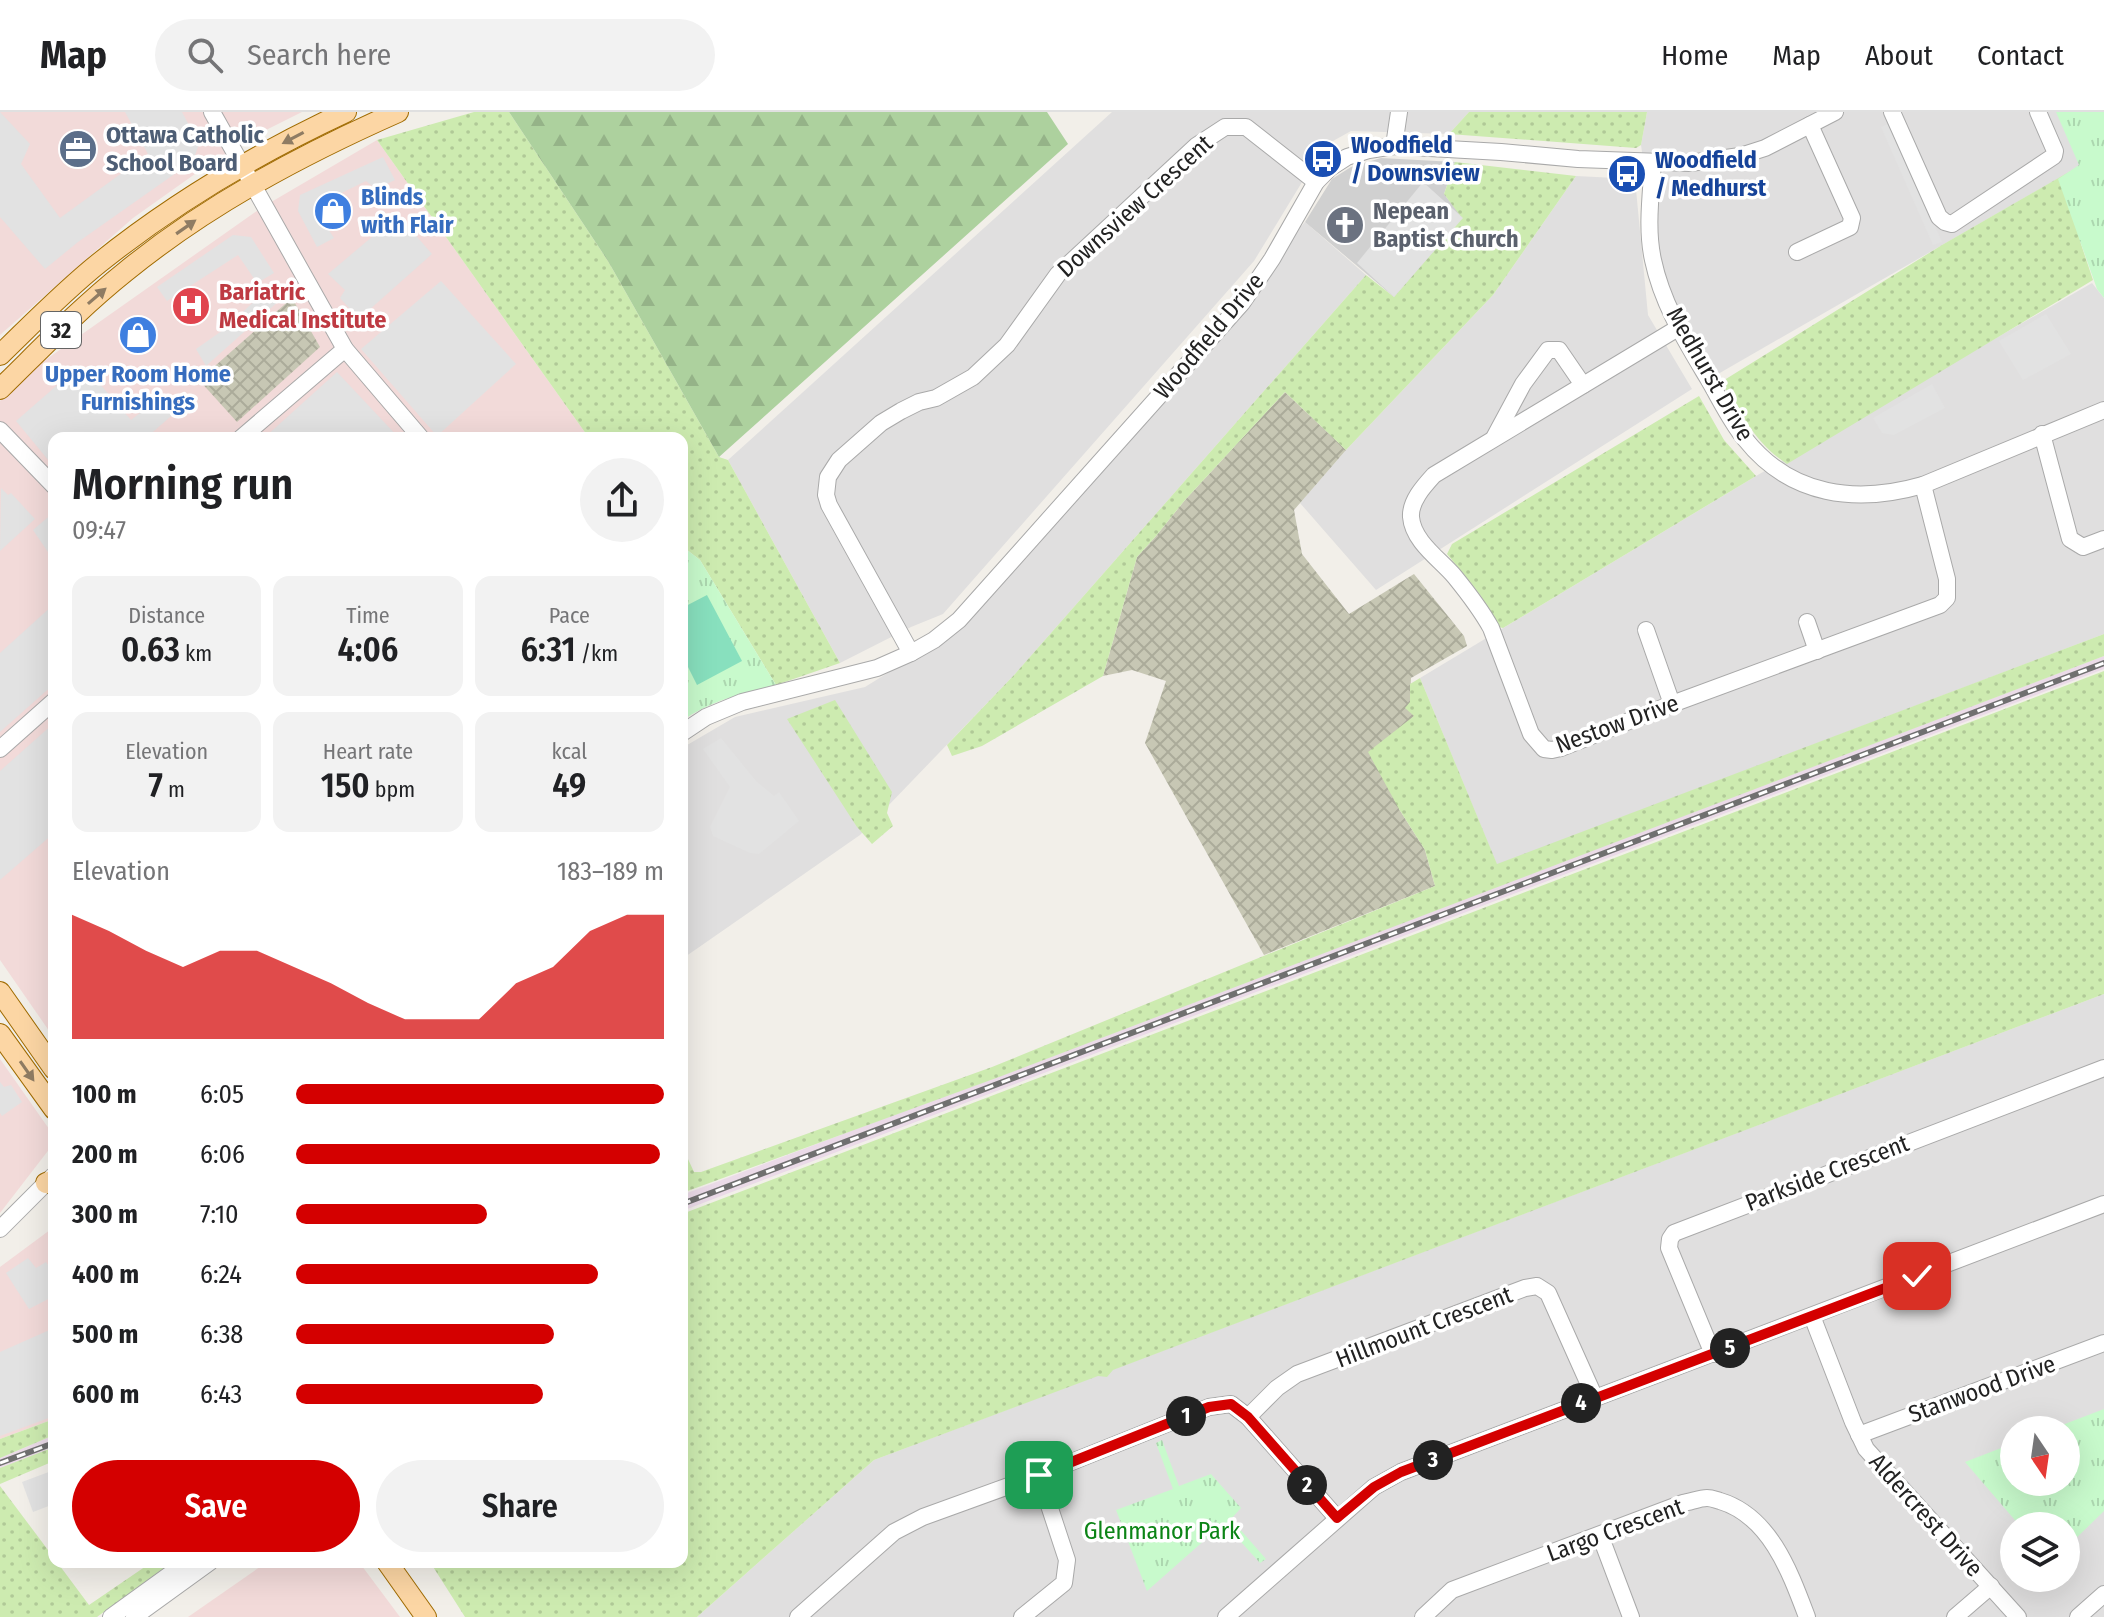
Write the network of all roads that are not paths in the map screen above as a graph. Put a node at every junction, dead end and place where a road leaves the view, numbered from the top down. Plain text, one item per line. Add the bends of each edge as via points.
1 (212, 112) edge
2 (346, 112) edge
3 (398, 112) edge
4 (1399, 112) edge
5 (1835, 112) edge
6 (1892, 112) edge
7 (2038, 112) edge
8 (1810, 125) junction
9 (1394, 146) junction
10 (1653, 162) junction
11 (242, 165) junction
12 (1316, 182) junction
13 (253, 184) junction
14 (1797, 252) dead end
15 (1678, 328) junction
16 (345, 349) junction
17 (0, 355) edge
18 (1583, 385) junction
19 (0, 389) edge
20 (2104, 410) edge
21 (0, 430) edge
22 (248, 432) edge
23 (416, 432) edge
24 (2042, 434) junction
25 (1494, 437) junction
26 (48, 480) edge
27 (1923, 485) junction
28 (2104, 539) edge
29 (1807, 622) dead end
30 (1646, 630) dead end
31 (1817, 651) junction
32 (911, 653) junction
33 (1672, 704) junction
34 (48, 706) edge
35 (688, 729) edge
36 (0, 749) edge
37 (0, 992) edge
38 (0, 1034) edge
39 (48, 1060) edge
40 (2104, 1068) edge
41 (48, 1101) edge
42 (48, 1182) edge
43 (2104, 1204) edge
44 (0, 1229) edge
45 (1812, 1316) junction
46 (2104, 1343) edge
47 (1713, 1354) junction
48 (1595, 1398) junction
49 (1248, 1417) junction
50 (1859, 1435) junction
51 (1039, 1475) junction
52 (1337, 1518) junction
53 (1600, 1535) junction
54 (179, 1568) edge
55 (202, 1568) edge
56 (391, 1568) edge
57 (1991, 1586) junction
58 (2104, 1594) edge
59 (111, 1617) edge
60 (134, 1617) edge
61 (426, 1617) edge
62 (798, 1617) edge
63 (1022, 1617) edge
64 (1226, 1617) edge
65 (1423, 1617) edge
66 (1631, 1617) edge
67 (1807, 1617) edge
68 (1955, 1617) edge
69 (2018, 1617) edge
70 (2078, 1617) edge

1 - 11 street
2 -> 11 main road, 32
3 - 13 main road, 32
4 - 9 street
5 - 8 street, Woodfield Drive
6 - 7 street via 1939,217 1952,224 2054,156
8 - 10 street, Woodfield Drive via 1740,156
8 - 14 street via 1852,218 1843,232
9 - 10 street, Woodfield Drive
9 - 12 street, Woodfield Drive via 1347,157
10 - 15 street, Medhurst Drive via 1653,258
11 - 13 street
11 - 17 main road, 32 via 98,264
12 - 32 street, Woodfield Drive via 1242,303 959,620
12 - 32 street, Downsview Crescent via 1246,127 1225,127 1196,146 1058,274 1007,345 973,377 881,423 839,460 828,477 829,505
13 - 16 street
19 -> 13 main road, 32 via 123,273
15 - 18 street, Nestow Drive
15 - 27 street, Medhurst Drive via 1745,439 1779,470 1800,483 1848,495
16 - 22 street
16 - 23 street
18 - 25 street, Nestow Drive
18 - 25 street, Nestow Drive via 1559,350 1548,350
20 - 24 street, Medhurst Drive
21 - 26 street
24 - 27 street, Medhurst Drive
24 - 28 street via 2070,539 2083,547
25 - 33 street, Nestow Drive via 1434,475 1421,490 1411,517 1419,538 1453,574 1491,628 1531,734 1544,749 1552,750
27 - 31 street, Nestow Drive via 1947,598
29 - 31 street
30 - 33 street
31 - 33 street, Nestow Drive
32 - 35 street, Woodfield Drive via 877,668 742,702
34 - 36 street
37 - 39 main road
38 -> 41 main road
40 - 47 street, Parkside Crescent via 1674,1233 1669,1248
42 - 44 street
43 - 45 street
45 - 47 street
45 - 50 street, Aldercrest Drive
46 - 50 street, Stanwood Drive
47 - 48 street
48 - 49 street, Hillmount Crescent via 1548,1293 1537,1286 1297,1374
48 - 52 street via 1401,1472
49 - 51 street via 1231,1404 1209,1407
49 - 52 street
50 - 57 street, Aldercrest Drive
51 - 62 street via 894,1532
51 - 63 street via 1067,1560 1064,1583
52 - 64 street
53 - 65 street, Largo Crescent via 1452,1590
53 - 66 street
53 - 67 street, Largo Crescent via 1683,1503 1708,1498 1730,1504 1768,1535 1791,1574
54 - 59 street
55 - 60 street
56 - 61 main road
57 - 68 street
57 - 69 street, Aldercrest Drive
58 - 70 street

